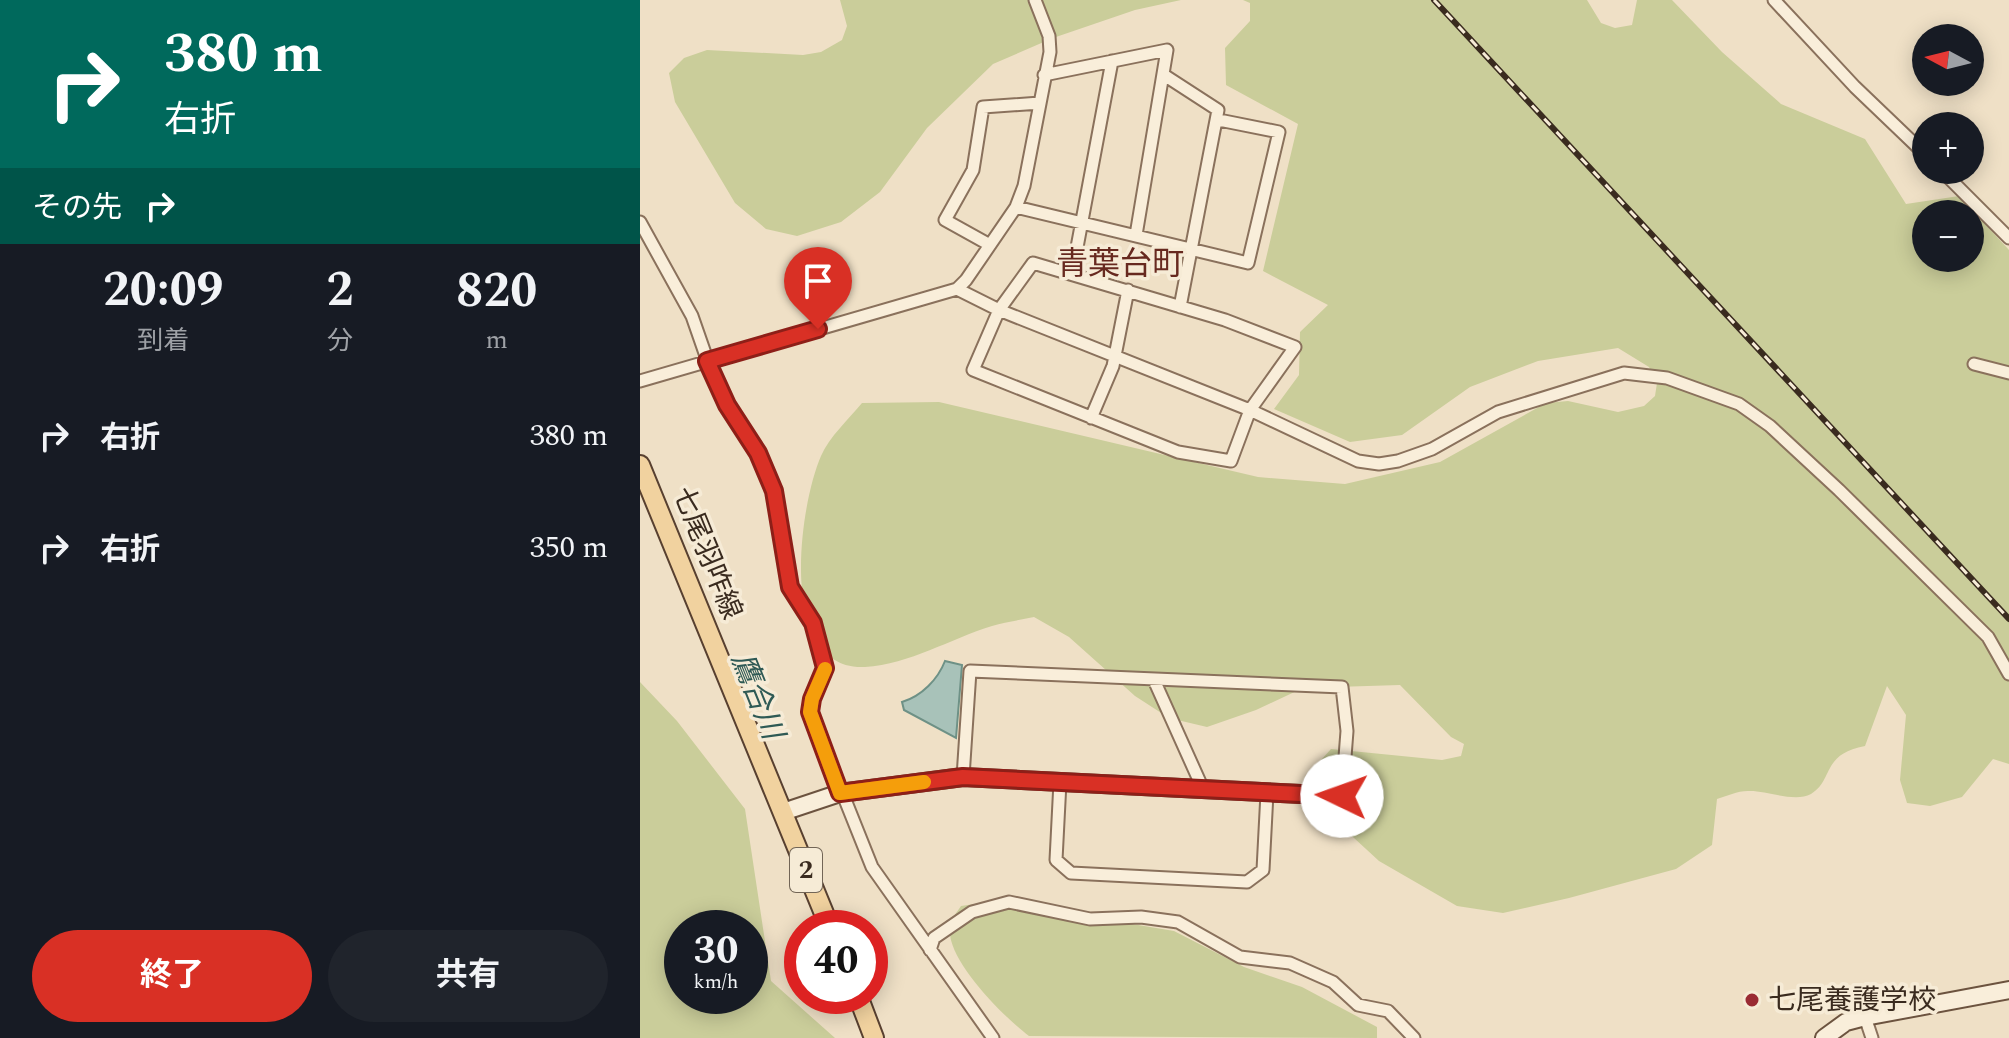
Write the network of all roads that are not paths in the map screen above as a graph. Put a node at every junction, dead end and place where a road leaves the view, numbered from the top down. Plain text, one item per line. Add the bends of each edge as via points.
1 (1035, 0) edge
2 (1774, 0) edge
3 (1112, 61) junction
4 (1044, 75) junction
5 (1164, 75) junction
6 (1040, 103) junction
7 (1219, 120) junction
8 (1912, 142) edge
9 (1955, 184) edge
10 (1016, 207) junction
11 (1083, 221) junction
12 (640, 222) edge
13 (1136, 235) junction
14 (2009, 238) edge
15 (990, 245) junction
16 (1191, 249) junction
17 (1072, 274) junction
18 (957, 289) junction
19 (1128, 290) junction
20 (1180, 307) junction
21 (999, 310) junction
22 (1115, 356) junction
23 (707, 361) junction
24 (1974, 364) dead end
25 (2009, 373) edge
26 (640, 381) edge
27 (1250, 410) junction
28 (1091, 418) junction
29 (640, 465) edge
30 (2009, 674) edge
31 (1154, 680) junction
32 (963, 777) junction
33 (1060, 782) junction
34 (1203, 789) junction
35 (840, 793) junction
36 (1267, 793) junction
37 (1342, 796) joint
38 (783, 812) junction
39 (823, 910) edge
40 (930, 950) junction
41 (2009, 990) edge
42 (865, 1014) edge
43 (1865, 1017) junction
44 (874, 1038) edge
45 (993, 1038) edge
46 (1414, 1038) edge
47 (1824, 1038) edge
48 (1872, 1038) edge

1 - 4 street via 1049,36
2 - 8 street
3 - 4 street
3 - 5 street via 1167,50
3 - 11 street
4 - 6 street
5 - 7 street via 1216,106
5 - 13 street
6 - 10 street
6 - 15 street via 983,107 973,170 945,220
7 - 16 street
7 - 16 street via 1279,132 1248,263
9 - 14 street
10 - 11 street
10 - 15 street
11 - 13 street
11 - 17 street
12 - 23 street via 692,316
13 - 16 street
15 - 18 street
16 - 20 street
17 - 19 street
17 - 21 street via 1033,263
18 - 21 street
18 - 23 street
19 - 20 street
19 - 22 street
20 - 27 street via 1295,347
21 - 22 street
21 - 28 street via 973,370
22 - 27 street
22 - 28 street
23 - 26 street
23 - 35 street via 774,491 790,587 813,623 825,668 810,712
24 - 25 street
27 - 28 street via 1231,461 1178,452
27 - 30 street via 1358,461 1379,464 1432,449 1518,404 1624,373 1667,378 1739,404 1770,426 1988,637
29 - 38 main road, 七尾羽咋線 / 2
31 - 32 street via 970,671
31 - 34 street
31 - 37 street via 1342,687 1347,731
32 - 33 street
32 - 35 street
33 - 34 street
33 - 36 street via 1056,860 1071,873 1247,882 1263,870
34 - 36 street
35 - 38 street
35 - 40 street via 872,867
36 - 37 street
38 - 39 main road, 七尾羽咋線 / 2
40 - 45 street
40 - 46 street via 934,938 972,912 1009,902 1090,919 1178,922 1240,957 1290,963 1333,982 1358,1005 1388,1011
41 - 43 street
42 - 44 main road
43 - 47 street via 1846,1022
43 - 48 street

